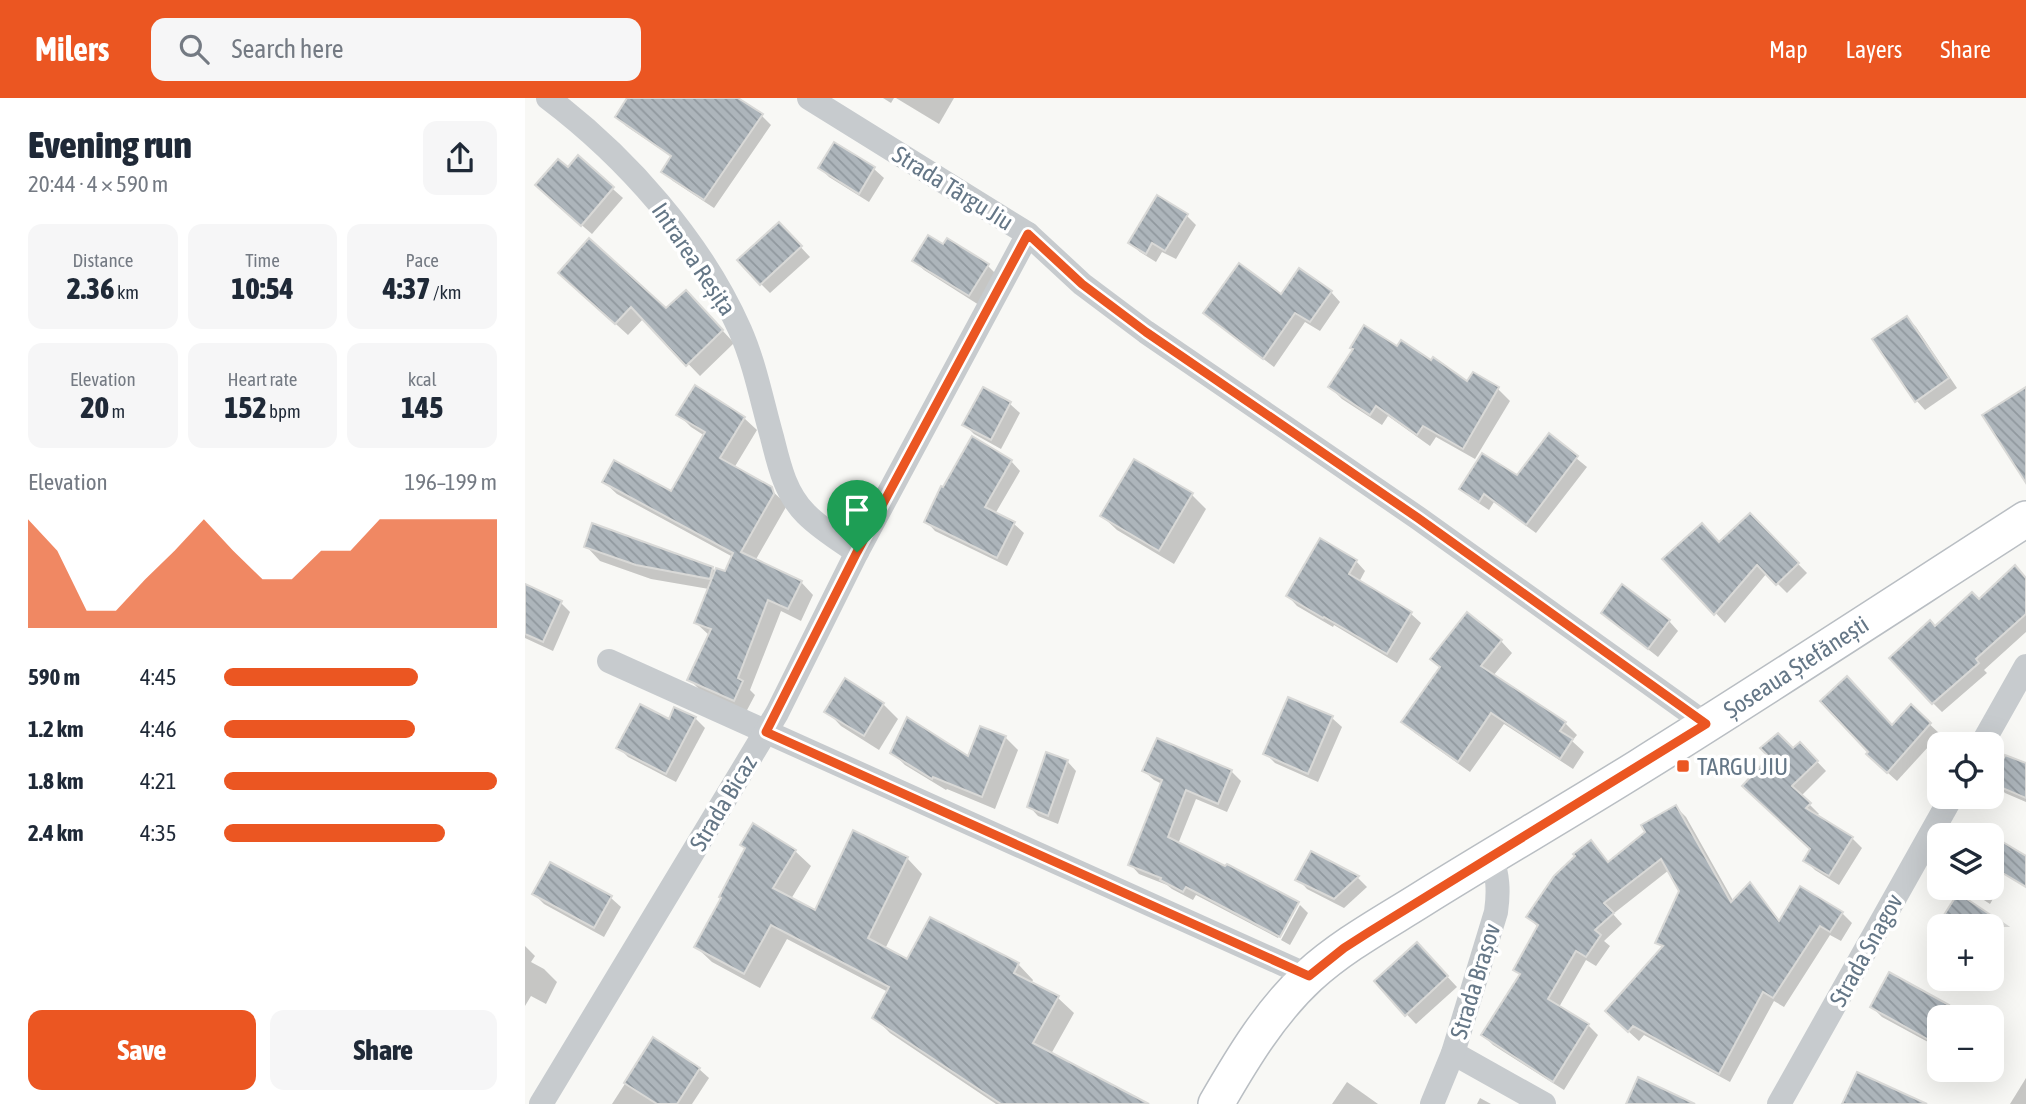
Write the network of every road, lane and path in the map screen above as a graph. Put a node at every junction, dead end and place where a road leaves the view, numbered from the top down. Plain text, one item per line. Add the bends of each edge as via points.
1 (548, 98) edge
2 (809, 98) edge
3 (1028, 234) junction
4 (2026, 519) edge
5 (857, 552) junction
6 (610, 661) dead end
7 (2026, 666) edge
8 (1706, 724) junction
9 (766, 732) junction
10 (1989, 732) edge
11 (1945, 809) edge
12 (1491, 856) junction
13 (1309, 976) junction
14 (1453, 1053) junction
15 (541, 1104) edge
16 (1216, 1104) edge
17 (1432, 1104) edge
18 (1544, 1104) edge
19 (1779, 1104) edge

1 - 5 street, Intrarea Reșița via 607,148 685,237 741,331 783,480 805,513
2 - 3 street, Strada Târgu Jiu
3 - 5 street, Strada Bicaz
3 - 8 street, Strada Târgu Jiu via 1082,284 1146,332 1418,518
4 - 8 main road, Șoseaua Ștefănești
5 - 9 street, Strada Bicaz
6 - 9 street
7 - 10 street
8 - 12 main road, Șoseaua Ștefănești
9 - 13 street
9 - 15 street, Strada Bicaz
11 - 19 street, Strada Snagov
12 - 13 main road, Șoseaua Ștefănești via 1344,948
12 - 14 street, Strada Brașov via 1499,891 1496,912
13 - 16 main road, Șoseaua Ștefănești via 1270,1020
14 - 17 street, Strada Brașov
14 - 18 street

